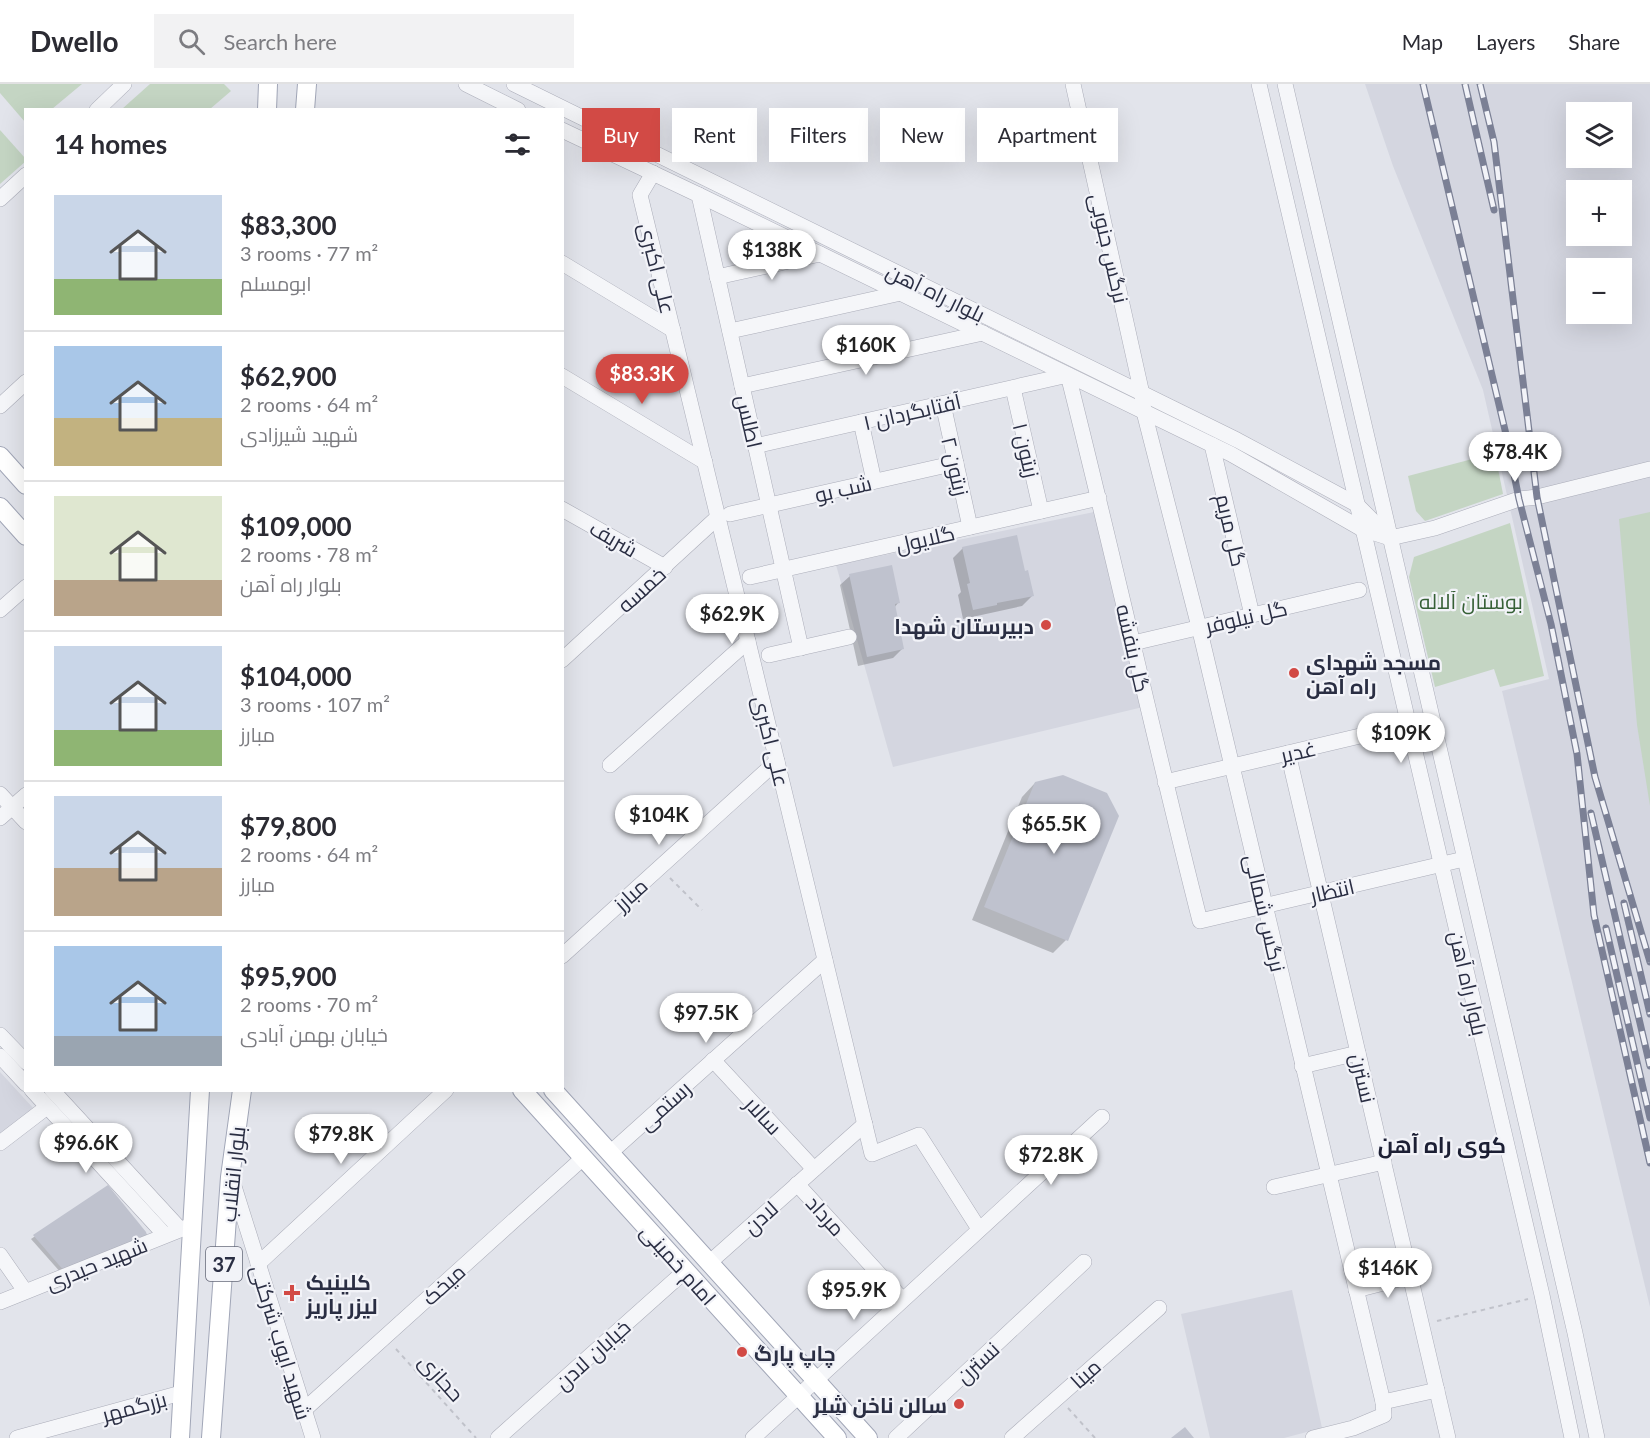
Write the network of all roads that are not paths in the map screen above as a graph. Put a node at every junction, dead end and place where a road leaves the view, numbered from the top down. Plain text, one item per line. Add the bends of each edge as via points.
1 (124, 84) edge
2 (268, 84) edge
3 (307, 84) edge
4 (466, 84) edge
5 (514, 84) edge
6 (1073, 84) edge
7 (1259, 84) edge
8 (1285, 84) edge
9 (99, 108) edge
10 (267, 108) edge
11 (305, 108) edge
12 (515, 108) edge
13 (563, 108) edge
14 (564, 109) edge
15 (564, 131) edge
16 (653, 173) junction
17 (24, 177) edge
18 (1307, 179) junction
19 (1282, 184) junction
20 (699, 195) junction
21 (0, 199) edge
22 (820, 254) junction
23 (564, 264) edge
24 (717, 277) junction
25 (901, 293) junction
26 (673, 330) junction
27 (730, 330) junction
28 (983, 333) junction
29 (1068, 375) junction
30 (564, 377) edge
31 (24, 384) edge
32 (742, 386) junction
33 (1013, 388) junction
34 (1142, 394) junction
35 (943, 404) junction
36 (0, 406) edge
37 (1144, 412) junction
38 (861, 422) junction
39 (1212, 445) junction
40 (756, 446) junction
41 (0, 456) edge
42 (705, 462) junction
43 (956, 463) junction
44 (1650, 469) edge
45 (874, 481) junction
46 (24, 483) edge
47 (1099, 498) junction
48 (1356, 504) junction
49 (769, 505) junction
50 (0, 507) edge
51 (564, 510) edge
52 (1041, 511) junction
53 (724, 516) junction
54 (970, 527) junction
55 (1362, 529) junction
56 (24, 534) edge
57 (1390, 538) junction
58 (665, 567) junction
59 (783, 569) junction
60 (750, 577) dead end
61 (24, 589) edge
62 (1359, 590) dead end
63 (0, 610) edge
64 (1252, 615) junction
65 (1199, 627) junction
66 (849, 637) dead end
67 (748, 641) junction
68 (1132, 643) junction
69 (801, 648) junction
70 (769, 655) dead end
71 (564, 658) edge
72 (1432, 719) junction
73 (1409, 724) junction
74 (1288, 753) junction
75 (777, 760) junction
76 (610, 765) dead end
77 (1231, 766) junction
78 (1165, 782) junction
79 (0, 794) edge
80 (24, 797) edge
81 (6, 812) edge
82 (24, 821) edge
83 (1464, 859) junction
84 (1441, 864) junction
85 (1321, 893) junction
86 (1264, 906) junction
87 (1200, 921) joint
88 (564, 954) edge
89 (825, 960) junction
90 (0, 1035) edge
91 (1509, 1050) junction
92 (1358, 1053) junction
93 (0, 1056) edge
94 (1486, 1056) junction
95 (24, 1060) edge
96 (713, 1060) junction
97 (1302, 1066) junction
98 (24, 1082) edge
99 (34, 1092) edge
100 (54, 1092) edge
101 (200, 1092) edge
102 (211, 1092) edge
103 (242, 1092) edge
104 (444, 1092) edge
105 (524, 1092) edge
106 (555, 1092) edge
107 (47, 1107) junction
108 (1102, 1118) dead end
109 (865, 1124) junction
110 (198, 1127) junction
111 (0, 1143) edge
112 (609, 1153) junction
113 (583, 1158) junction
114 (1384, 1162) junction
115 (814, 1169) junction
116 (1327, 1175) junction
117 (230, 1177) junction
118 (797, 1184) junction
119 (1274, 1188) dead end
120 (1548, 1216) junction
121 (1525, 1222) junction
122 (186, 1227) junction
123 (979, 1229) junction
124 (165, 1234) junction
125 (0, 1255) edge
126 (1084, 1262) dead end
127 (709, 1263) junction
128 (258, 1264) junction
129 (685, 1271) junction
130 (1411, 1276) junction
131 (1356, 1290) junction
132 (25, 1291) junction
133 (902, 1299) junction
134 (0, 1302) edge
135 (1159, 1308) dead end
136 (1575, 1333) junction
137 (1552, 1338) junction
138 (815, 1380) junction
139 (1437, 1390) junction
140 (181, 1393) junction
141 (798, 1396) junction
142 (1383, 1408) junction
143 (304, 1410) junction
144 (514, 1432) edge
145 (17, 1438) edge
146 (180, 1438) edge
147 (211, 1438) edge
148 (313, 1438) edge
149 (498, 1438) edge
150 (753, 1438) edge
151 (837, 1438) edge
152 (868, 1438) edge
153 (896, 1438) edge
154 (1012, 1438) edge
155 (1313, 1438) edge
156 (1448, 1438) edge
157 (1572, 1438) edge
158 (1597, 1438) edge

1 - 9 street
2 - 10 main road
3 - 11 main road
4 - 12 street
5 - 13 street, بلوار راه آهن
6 - 34 street, نرگس جنوبی
7 - 19 street, بلوار راه آهن
8 - 18 street, بلوار راه آهن
14 - 34 street, بلوار راه آهن
15 - 16 street, بلوار راه آهن
16 - 20 street, بلوار راه آهن
16 - 26 street, علی اکبری via 640,195
17 - 21 street
18 - 19 street
18 - 57 street, بلوار راه آهن
19 - 48 street, بلوار راه آهن
20 - 22 street, بلوار راه آهن
20 - 24 street, اطلس
22 - 24 street
22 - 25 street, بلوار راه آهن
23 - 26 street
24 - 27 street, اطلس
25 - 27 street
25 - 28 street, بلوار راه آهن
26 - 42 street, علی اکبری
27 - 32 street, اطلس
28 - 29 street, بلوار راه آهن
28 - 32 street
29 - 33 street, آفتابگردان ۱
29 - 37 street, بلوار راه آهن
29 - 47 street, گل بنفشه
30 - 42 street
31 - 36 street
32 - 40 street, اطلس
33 - 35 street, آفتابگردان ۱
33 - 52 street, زیتون ۱
34 - 37 street, نرگس جنوبی
34 - 48 street, بلوار راه آهن
35 - 38 street, آفتابگردان ۱
35 - 43 street, زیتون ۲
37 - 39 street, بلوار راه آهن
37 - 65 street, نرگس شمالی
38 - 40 street, آفتابگردان ۱
38 - 45 street
39 - 55 street, بلوار راه آهن
39 - 64 street, گل مریم
40 - 49 street, اطلس
41 - 46 main road
42 - 53 street, علی اکبری
43 - 45 street, شب بو
43 - 54 street, زیتون ۲
44 - 57 street via 1520,499 1435,528
45 - 49 street, شب بو
47 - 52 street, گلایول
47 - 68 street, گل بنفشه
48 - 55 street, بلوار راه آهن
48 - 57 street, بلوار راه آهن
49 - 53 street, شب بو
49 - 59 street, اطلس
50 - 56 main road
51 - 58 street, شریف
52 - 54 street, گلایول
53 - 58 street, خمسه
53 - 67 street, علی اکبری
54 - 59 street, گلایول
55 - 57 street, بلوار راه آهن
55 - 73 street, بلوار راه آهن
57 - 72 street, بلوار راه آهن
58 - 71 street, خمسه
59 - 60 street, گلایول
59 - 69 street, اطلس
61 - 63 street
62 - 64 street, گل نیلوفر
64 - 65 street, گل نیلوفر
65 - 68 street, گل نیلوفر
65 - 77 street, نرگس شمالی
66 - 69 street
67 - 75 street, علی اکبری
67 - 76 street
68 - 78 street, گل بنفشه
69 - 70 street
72 - 73 street, غدیر
72 - 83 street, بلوار راه آهن
73 - 74 street, غدیر
73 - 84 street, بلوار راه آهن
74 - 77 street, غدیر
74 - 85 street, نسترن
75 - 88 street, مبارز
75 - 89 street, علی اکبری
77 - 78 street, غدیر
77 - 86 street, نرگس شمالی
78 - 87 street, گل بنفشه
79 - 81 street
80 - 81 street
81 - 82 street
83 - 84 street, انتظار
83 - 91 street, بلوار راه آهن
84 - 85 street, انتظار
84 - 94 street, بلوار راه آهن
85 - 86 street, انتظار
85 - 92 street, نسترن
86 - 87 street, انتظار
86 - 97 street, نرگس شمالی
89 - 96 street, رستمی
89 - 109 street, علی اکبری
90 - 95 street
91 - 94 street
91 - 120 street, بلوار راه آهن
92 - 97 street
92 - 114 street, نسترن
93 - 98 street
94 - 121 street, بلوار راه آهن
96 - 112 street, رستمی
96 - 115 street, سالار
97 - 116 street, نرگس شمالی
99 - 107 street
100 - 122 street
101 - 110 main road, بلوار انقلاب / 37
102 - 110 main road
103 - 117 main road, بلوار انقلاب / 37
104 - 128 street
105 - 113 main road, امام خمینی
106 - 112 main road, امام خمینی
107 - 111 street
107 - 124 street
108 - 123 street
109 - 115 street, لادن
109 - 123 street, علی اکبری via 872,1154 919,1135
110 - 122 main road, بلوار انقلاب / 37
112 - 127 main road, امام خمینی
113 - 129 main road, امام خمینی
113 - 143 street, میخک
114 - 116 street
114 - 130 street, نسترن
115 - 118 street, لادن
116 - 119 street
116 - 131 street, نرگس شمالی
117 - 128 street, شهید ایوب شرکتی
117 - 147 main road, بلوار انقلاب / 37
118 - 127 street, لادن
118 - 133 street, مرداد
120 - 121 street
120 - 136 street, بلوار راه آهن
121 - 137 street, بلوار راه آهن
122 - 124 street, شهید حیدری
122 - 140 main road, بلوار انقلاب / 37
123 - 133 street
124 - 132 street, شهید حیدری
125 - 132 street
126 - 153 street, نسترن
127 - 138 main road, امام خمینی
128 - 143 street, شهید ایوب شرکتی
129 - 141 main road, امام خمینی
129 - 144 street, خیابان لادن
130 - 131 street
130 - 139 street, نسترن
131 - 142 street, نرگس شمالی
132 - 134 street, شهید حیدری
133 - 138 street
135 - 154 street, مینا
136 - 137 street
136 - 158 street, بلوار راه آهن
137 - 157 street, بلوار راه آهن
138 - 141 street
138 - 152 main road, امام خمینی
139 - 142 street
139 - 156 street, نسترن
140 - 145 street, بزرگمهر
140 - 146 main road, بلوار انقلاب / 37
141 - 150 street
141 - 151 main road, امام خمینی
142 - 155 street via 1353,1428
143 - 148 street, شهید ایوب شرکتی
144 - 149 street, خیابان لادن

